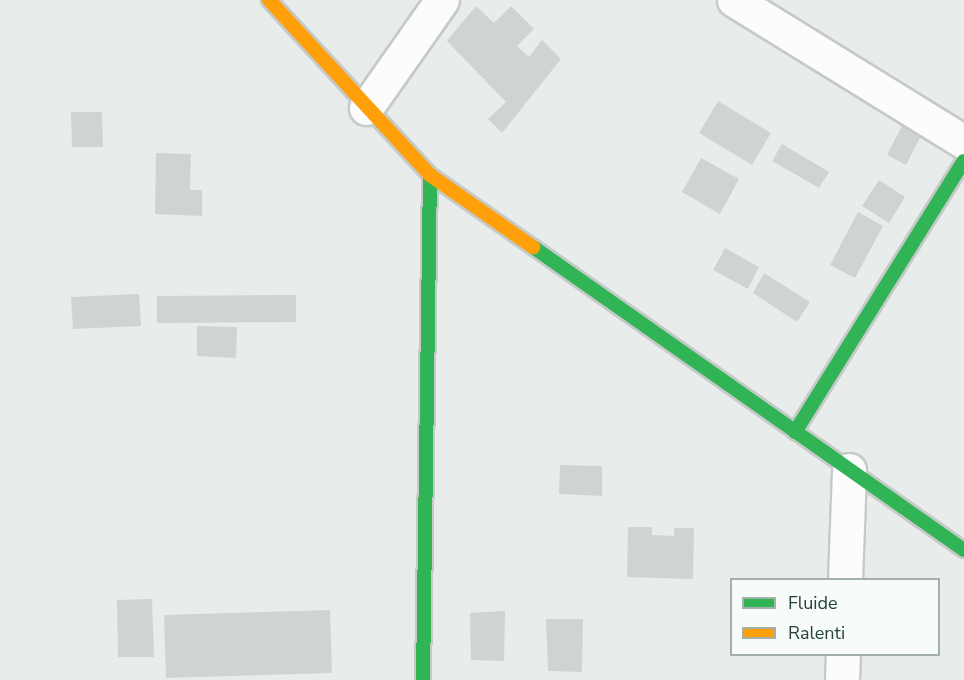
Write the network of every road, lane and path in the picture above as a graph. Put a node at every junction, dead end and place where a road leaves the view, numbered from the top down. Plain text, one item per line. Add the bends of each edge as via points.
1 (269, 0) edge
2 (442, 0) edge
3 (734, 0) edge
4 (366, 108) junction
5 (964, 142) edge
6 (964, 160) edge
7 (430, 175) junction
8 (795, 432) junction
9 (849, 470) junction
10 (964, 550) edge
11 (845, 578) edge
12 (843, 656) edge
13 (423, 680) edge
14 (842, 680) edge

1 - 4 street
2 - 4 street
3 - 5 street
4 - 7 street
6 - 8 street
7 - 8 street
7 - 13 street
8 - 9 street
9 - 10 street
9 - 11 street
12 - 14 street

